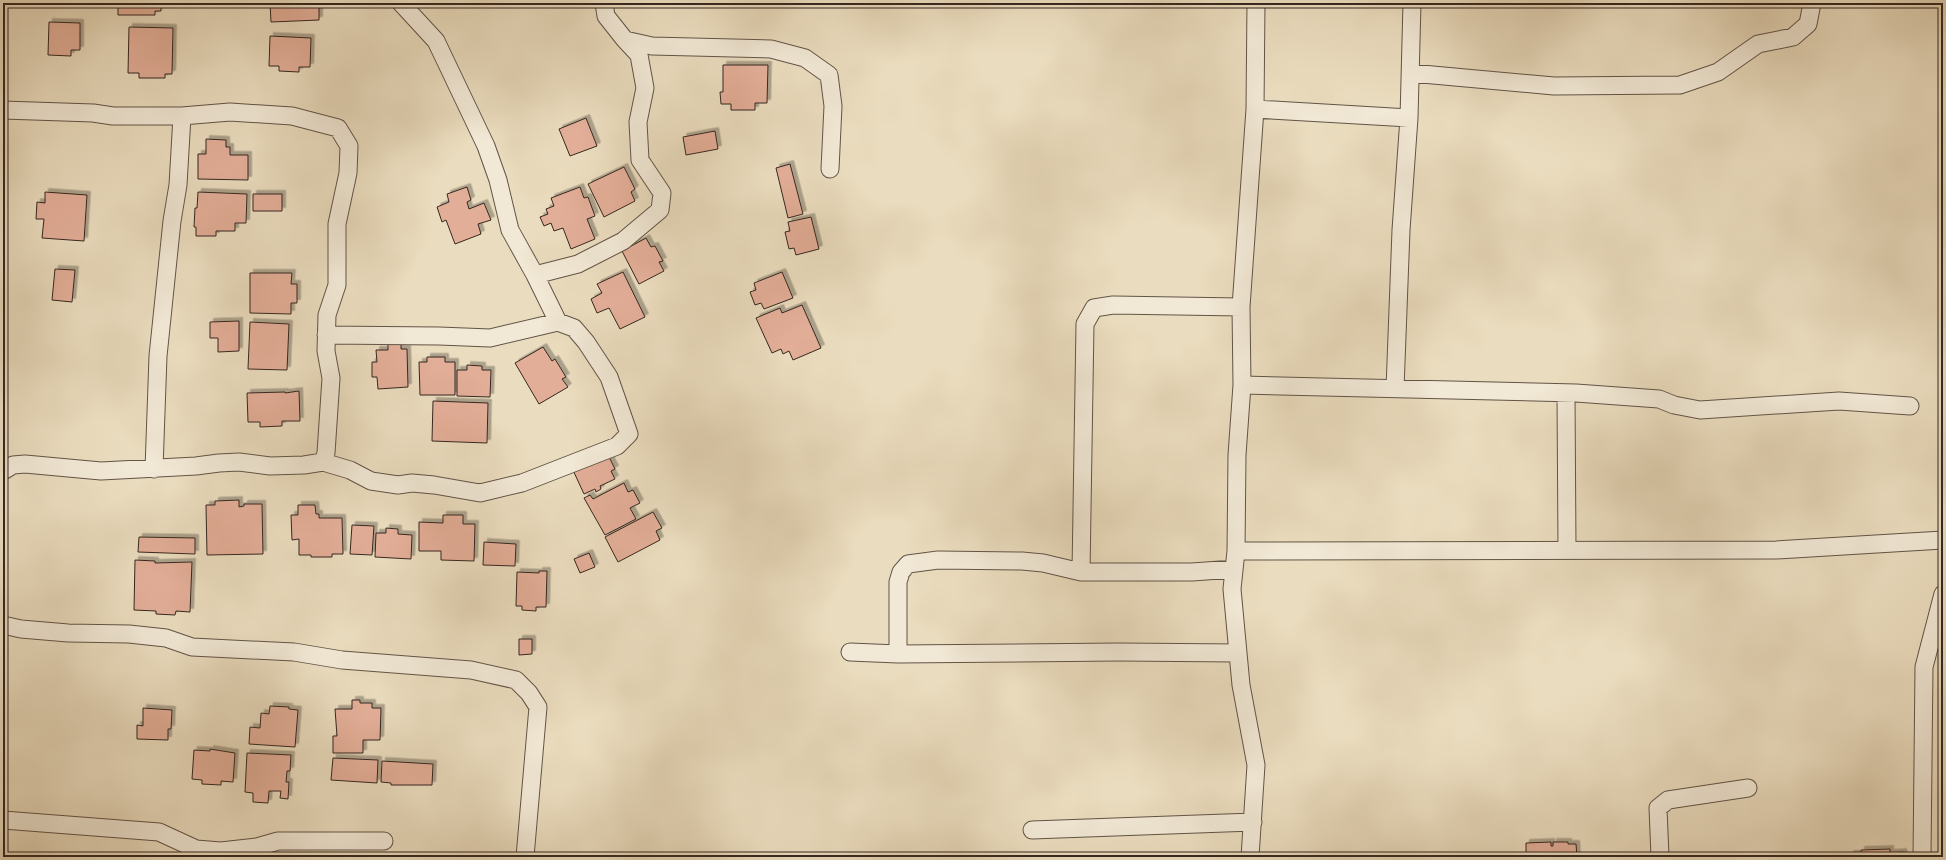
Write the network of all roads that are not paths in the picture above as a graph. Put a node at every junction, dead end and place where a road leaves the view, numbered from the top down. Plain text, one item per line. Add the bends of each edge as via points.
1 (401, 3) edge
2 (593, 3) edge
3 (1256, 3) edge
4 (1412, 3) edge
5 (1812, 3) edge
6 (605, 10) edge
7 (625, 40) junction
8 (1411, 73) junction
9 (1255, 109) junction
10 (3, 110) edge
11 (182, 116) junction
12 (1409, 118) junction
13 (830, 169) dead end
14 (535, 275) junction
15 (1241, 307) junction
16 (558, 322) junction
17 (326, 335) junction
18 (1242, 385) junction
19 (1395, 389) junction
20 (1566, 393) junction
21 (1910, 406) dead end
22 (323, 462) junction
23 (154, 469) junction
24 (3, 471) edge
25 (1943, 540) edge
26 (1567, 550) junction
27 (1236, 551) junction
28 (1234, 569) junction
29 (1081, 572) junction
30 (1943, 594) edge
31 (3, 625) edge
32 (850, 652) dead end
33 (1237, 652) junction
34 (898, 654) junction
35 (1748, 788) dead end
36 (3, 820) edge
37 (1253, 822) junction
38 (1032, 830) dead end
39 (384, 840) dead end
40 (525, 857) edge
41 (1250, 857) edge
42 (1660, 857) edge
43 (1922, 857) edge

1 - 14 street via 436,41 486,146 498,180 510,230
2 - 6 street
3 - 9 street
4 - 8 street
5 - 8 street via 1808,24 1793,37 1758,44 1718,72 1680,85 1554,86
6 - 7 street
7 - 13 street via 652,46 771,49 805,58 829,75 833,106
7 - 14 street via 638,55 645,88 638,122 640,160 662,193 660,210 623,241 578,264
8 - 12 street
9 - 12 street
9 - 15 street
10 - 11 street via 113,116
11 - 17 street via 230,112 284,115 338,128 349,146 348,173 337,224 337,285 327,315
11 - 23 street via 178,185 158,356
12 - 19 street via 1401,230
14 - 16 street
15 - 18 street
15 - 29 street via 1114,305 1094,308 1085,324
16 - 17 street via 490,338
16 - 22 street via 574,328 608,377 629,434 617,446 522,483 480,494 434,485 398,485 371,481 350,470
17 - 22 street via 331,378 326,453
18 - 19 street
18 - 27 street via 1237,455
19 - 20 street
20 - 21 street via 1659,399 1700,410 1839,401
20 - 26 street
22 - 23 street via 304,466 270,466 238,462
23 - 24 street via 101,471 25,464 13,465
25 - 26 street via 1776,550
26 - 27 street
27 - 28 street
28 - 29 street via 1184,572
28 - 33 street via 1232,589
29 - 34 street via 1022,561 938,560 908,564 901,572 898,582
30 - 43 street via 1924,667
31 - 40 street via 68,633 129,634 166,638 192,647 294,652 342,660 471,670 516,680 538,707
32 - 34 street
33 - 34 street
33 - 37 street via 1256,765
35 - 42 street via 1668,800 1663,803 1658,808
36 - 39 street via 159,832 196,849 221,851 257,847 278,841
37 - 38 street
37 - 41 street

